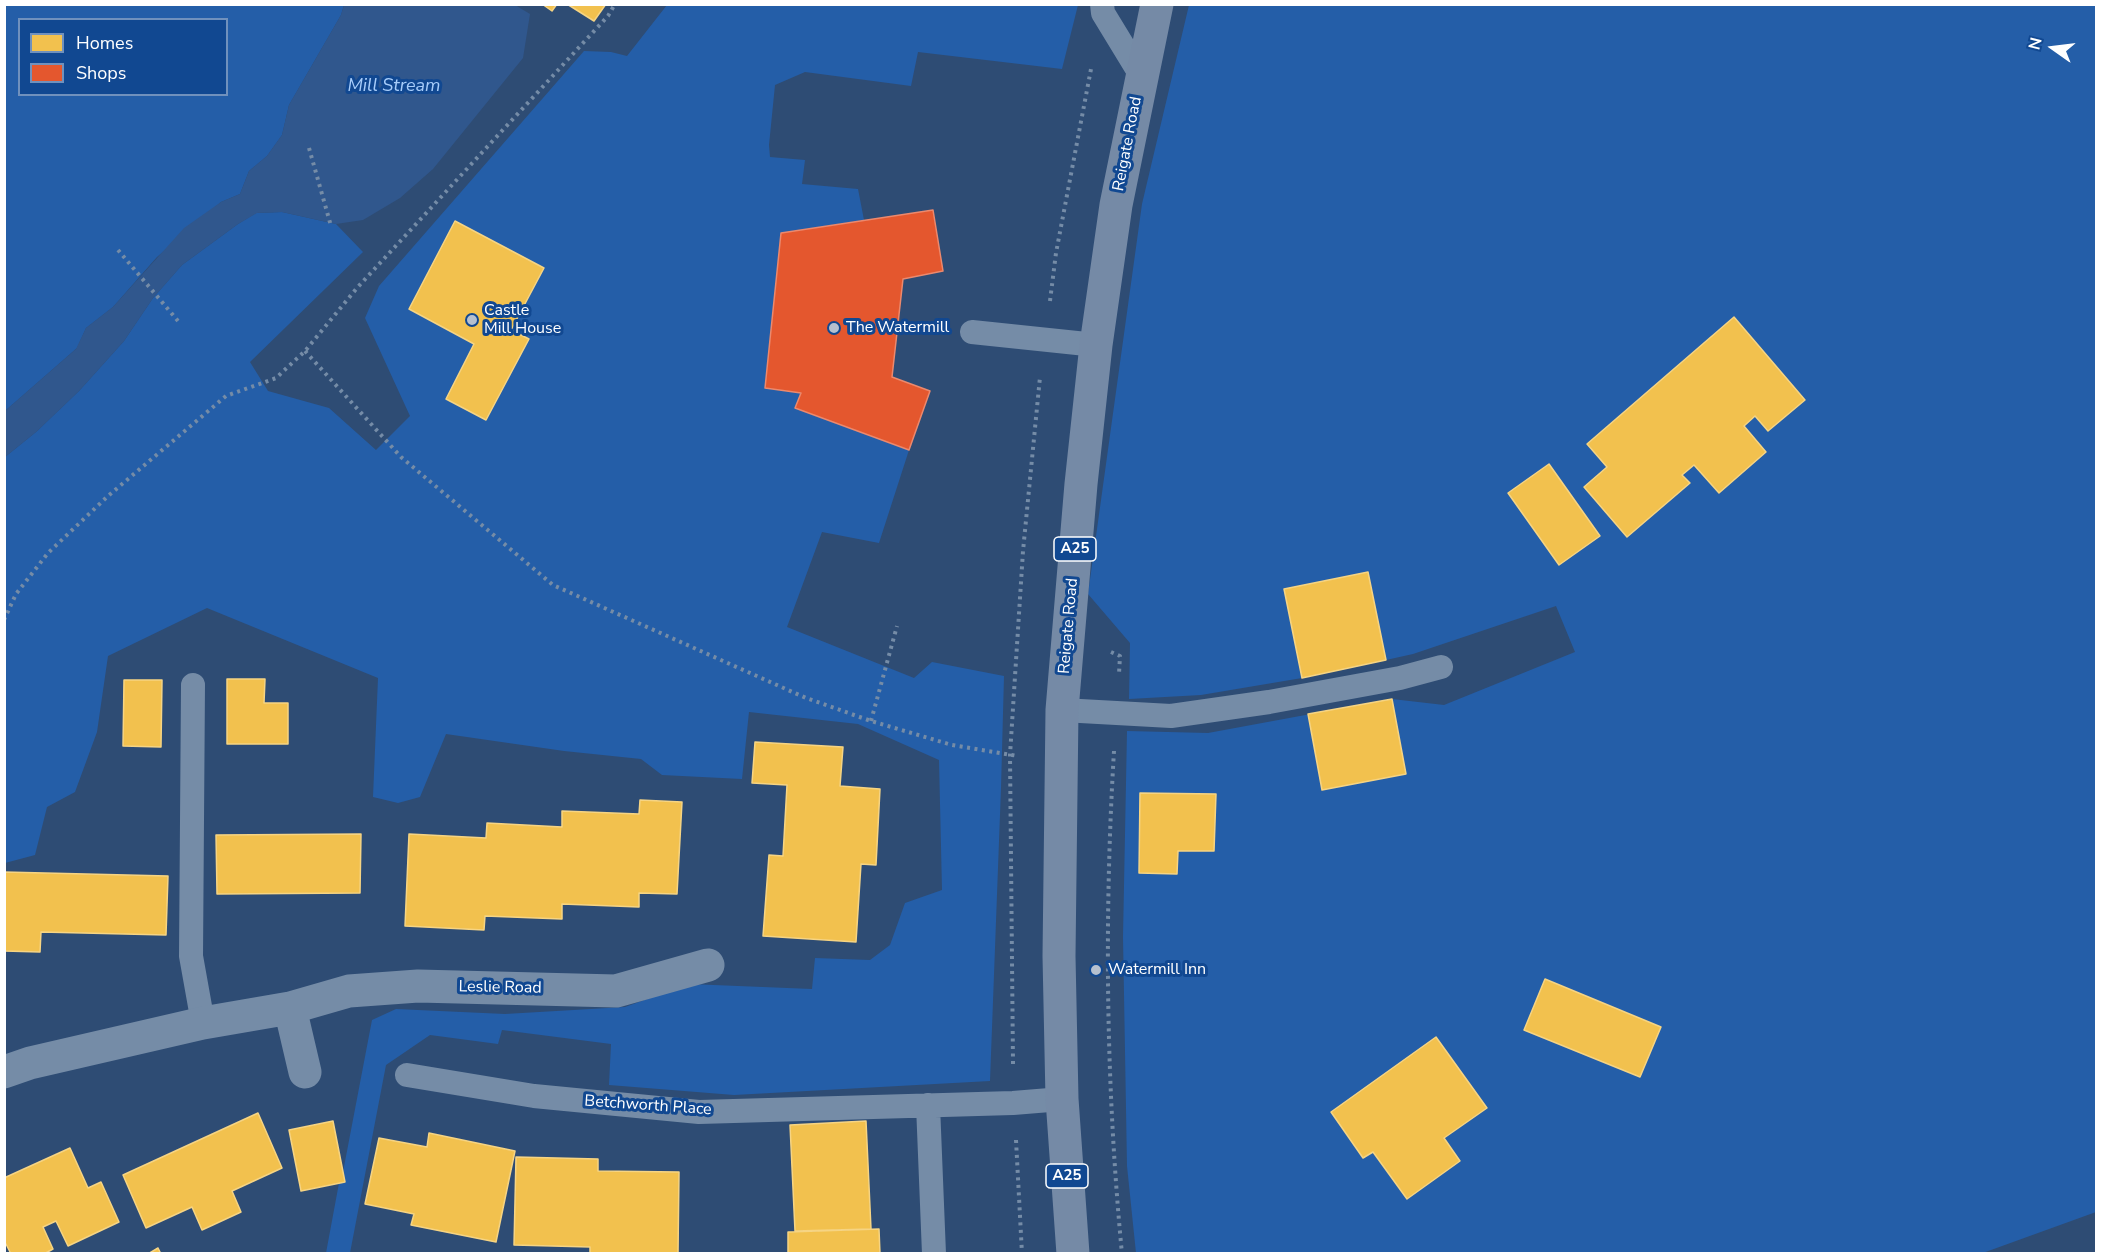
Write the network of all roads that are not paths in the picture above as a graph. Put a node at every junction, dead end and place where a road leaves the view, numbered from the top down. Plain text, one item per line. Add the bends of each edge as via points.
1 (1102, 4) edge
2 (1157, 4) edge
3 (1142, 77) junction
4 (972, 332) dead end
5 (1096, 345) junction
6 (1441, 667) dead end
7 (193, 685) dead end
8 (1062, 710) junction
9 (708, 965) dead end
10 (290, 1008) junction
11 (202, 1023) junction
12 (305, 1071) dead end
13 (4, 1072) edge
14 (407, 1075) dead end
15 (1062, 1099) junction
16 (928, 1105) junction
17 (934, 1254) edge
18 (1073, 1254) edge

1 - 3 lane via 1103,13
2 - 3 main road, Reigate Road / A25
3 - 5 main road, Reigate Road / A25 via 1116,205
4 - 5 lane
5 - 8 main road, Reigate Road / A25
6 - 8 lane via 1291,698 1171,716
7 - 11 lane via 191,956
8 - 15 main road, Reigate Road / A25
9 - 10 street, Leslie Road via 616,991 418,986 349,991
10 - 11 street, Leslie Road
10 - 12 street
11 - 13 street, Leslie Road
14 - 16 lane, Betchworth Place via 534,1096 699,1112
15 - 16 lane, Betchworth Place
15 - 18 main road, Reigate Road / A25
16 - 17 lane

